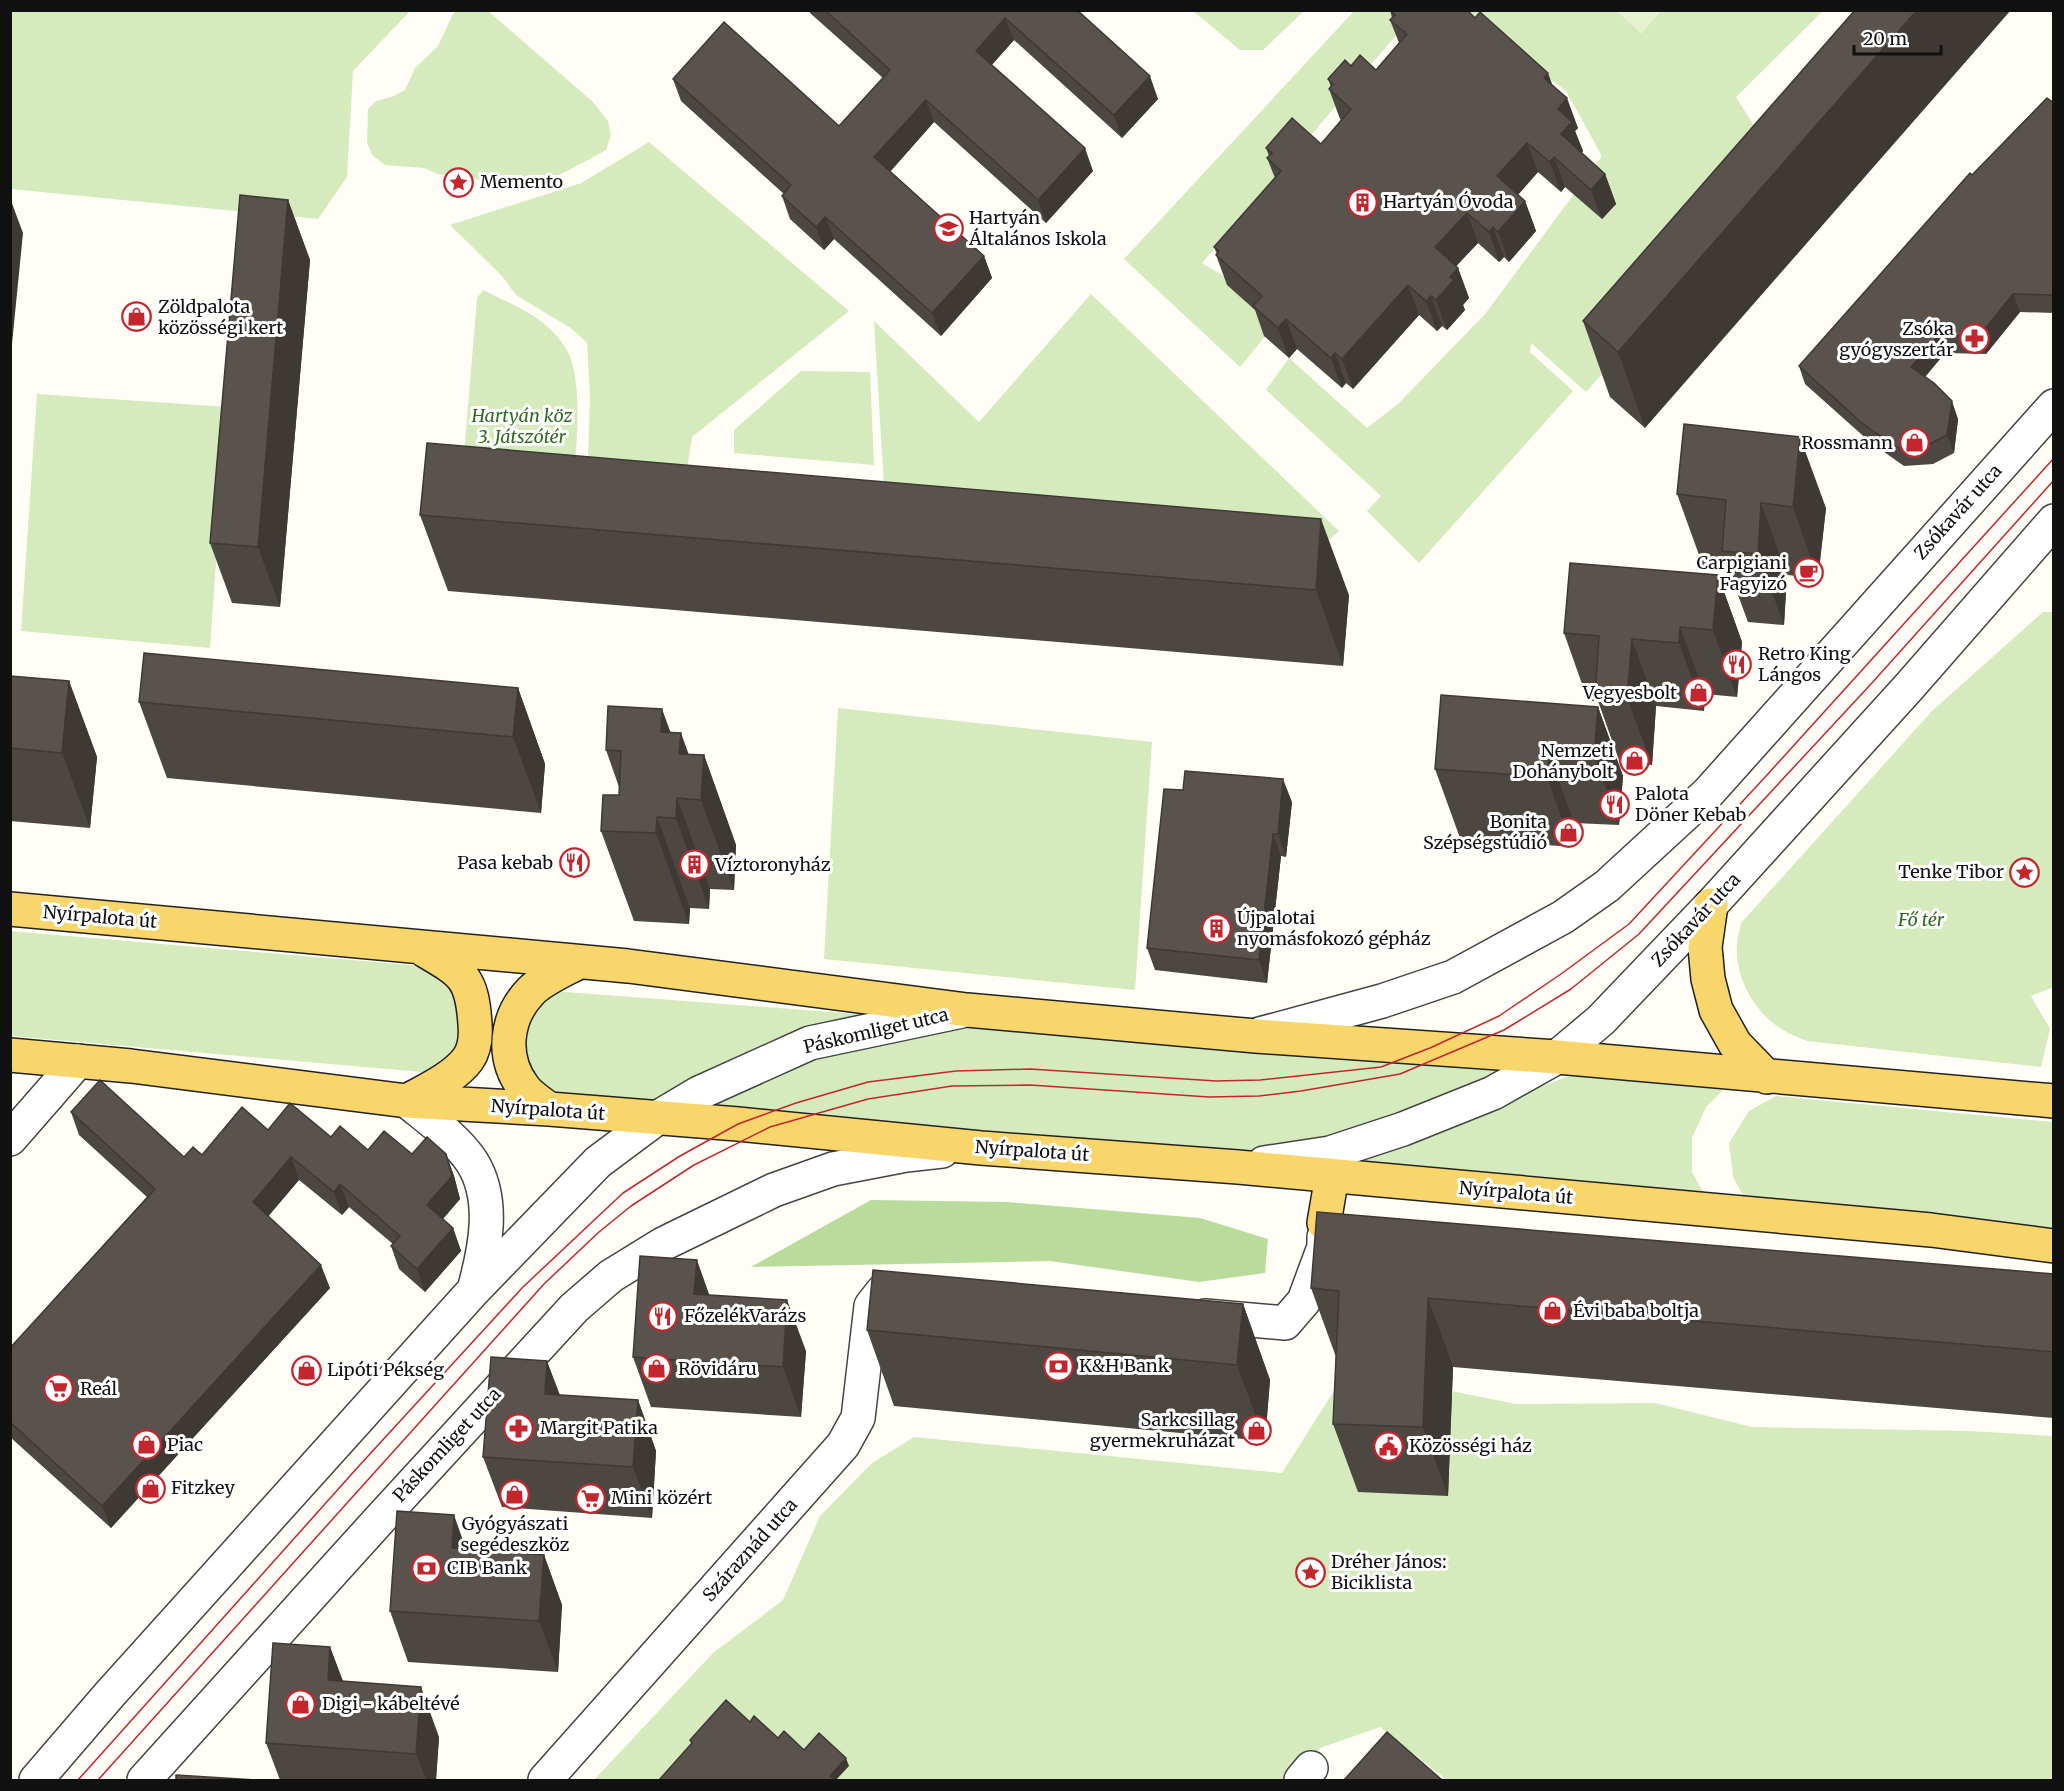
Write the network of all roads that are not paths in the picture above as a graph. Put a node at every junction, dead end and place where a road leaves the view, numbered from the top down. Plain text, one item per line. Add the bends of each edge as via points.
1 (2054, 406) edge
2 (2054, 521) edge
3 (1712, 905) junction
4 (10, 909) edge
5 (421, 948) junction
6 (579, 962) junction
7 (966, 1010) junction
8 (1256, 1036) junction
9 (10, 1055) edge
10 (1557, 1057) junction
11 (78, 1061) junction
12 (1767, 1077) junction
13 (408, 1101) junction
14 (2054, 1101) edge
15 (549, 1109) junction
16 (657, 1118) junction
17 (10, 1139) edge
18 (981, 1148) junction
19 (1238, 1167) junction
20 (1332, 1176) junction
21 (1324, 1223) joint
22 (2054, 1246) edge
23 (899, 1287) edge
24 (474, 1290) junction
25 (1178, 1313) edge
26 (36, 1780) edge
27 (144, 1780) edge
28 (544, 1780) edge

1 - 8 street, Zsókavár utca via 1708,793 1607,886 1563,917 1453,977
2 - 3 street, Zsókavár utca
3 - 10 street, Zsókavár utca via 1601,1020
3 - 12 main road via 1705,947 1716,1010 1735,1044
4 - 5 main road, Nyírpalota út
5 - 6 main road, Nyírpalota út
5 - 13 main road via 457,969 469,985 476,1032 467,1061 440,1083
6 - 7 main road, Nyírpalota út
6 - 15 main road via 533,989 518,1006 510,1026 509,1053 515,1073 525,1090
7 - 8 main road, Nyírpalota út
7 - 16 street, Páskomliget utca via 810,1043 699,1093
8 - 10 main road, Nyírpalota út
9 - 11 main road, Nyírpalota út
10 - 12 main road, Nyírpalota út
10 - 19 street, Zsókavár utca via 1493,1092 1403,1129 1330,1153
11 - 13 main road, Nyírpalota út
11 - 17 street
12 - 14 main road, Nyírpalota út
13 - 15 main road, Nyírpalota út
13 - 24 street, Páskomliget utca via 472,1162 482,1185 485,1236
15 - 16 main road, Nyírpalota út
16 - 18 main road, Nyírpalota út
16 - 24 street, Páskomliget utca via 598,1162
18 - 19 main road, Nyírpalota út
18 - 27 street, Páskomliget utca via 906,1155 833,1169 730,1211 663,1244 611,1276 574,1308
19 - 20 main road, Nyírpalota út
20 - 21 main road
20 - 22 main road, Nyírpalota út via 1931,1230
21 - 25 street via 1324,1247 1304,1301 1285,1323
23 - 28 street, Száraznád utca via 871,1306 858,1418 843,1445
24 - 26 street, Páskomliget utca

